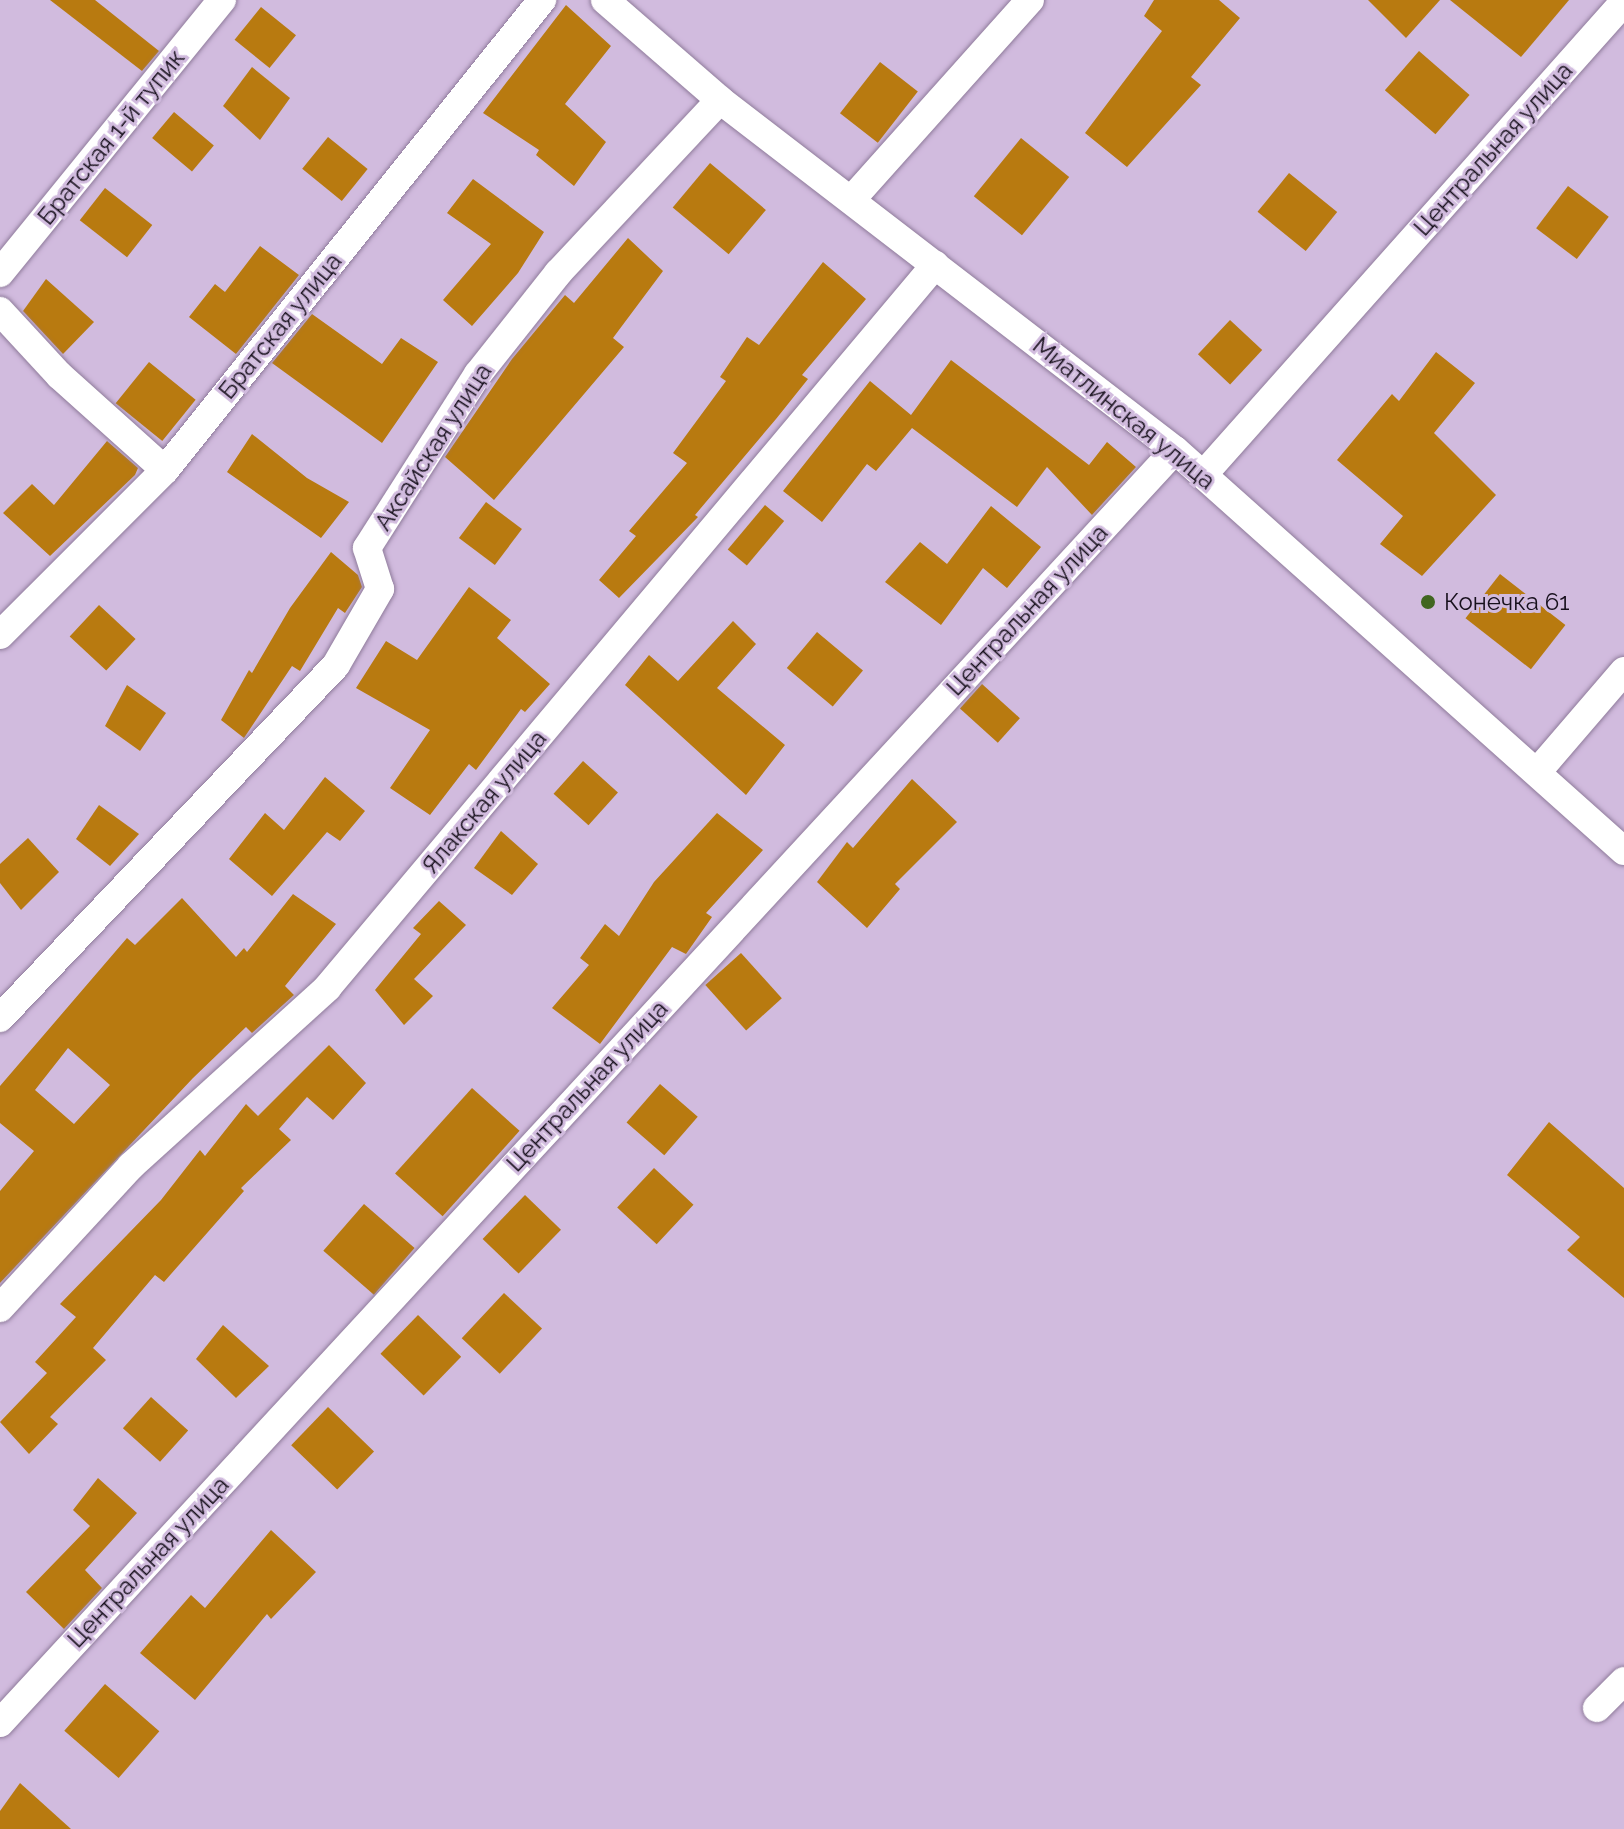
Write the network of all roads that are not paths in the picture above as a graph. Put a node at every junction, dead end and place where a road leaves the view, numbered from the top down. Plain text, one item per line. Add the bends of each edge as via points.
1 (222, 0) edge
2 (542, 0) edge
3 (605, 0) edge
4 (1030, 0) edge
5 (1624, 2) edge
6 (720, 100) junction
7 (852, 199) junction
8 (935, 265) junction
9 (0, 273) edge
10 (0, 311) edge
11 (1175, 450) junction
12 (165, 470) junction
13 (1203, 475) junction
14 (0, 635) edge
15 (1624, 671) edge
16 (1538, 771) junction
17 (1624, 851) edge
18 (0, 1018) edge
19 (0, 1308) edge
20 (1624, 1681) edge
21 (1597, 1708) dead end
22 (0, 1723) edge

1 - 9 street, Братская 1-й тупик
2 - 12 street, Братская улица
3 - 6 street, Миатлинская улица
4 - 7 street
5 - 13 street, Центральная улица
6 - 7 street, Миатлинская улица
6 - 18 street, Аксайская улица via 558,273 478,374 367,548 380,589 336,665
7 - 8 street, Миатлинская улица
8 - 11 street, Миатлинская улица
8 - 19 street, Ялакская улица via 327,988 131,1166
10 - 12 street via 59,375
11 - 13 street, Миатлинская улица
11 - 22 street, Центральная улица
12 - 14 street, Братская улица
13 - 16 street, Миатлинская улица
15 - 16 street
16 - 17 street, Миатлинская улица
20 - 21 street

